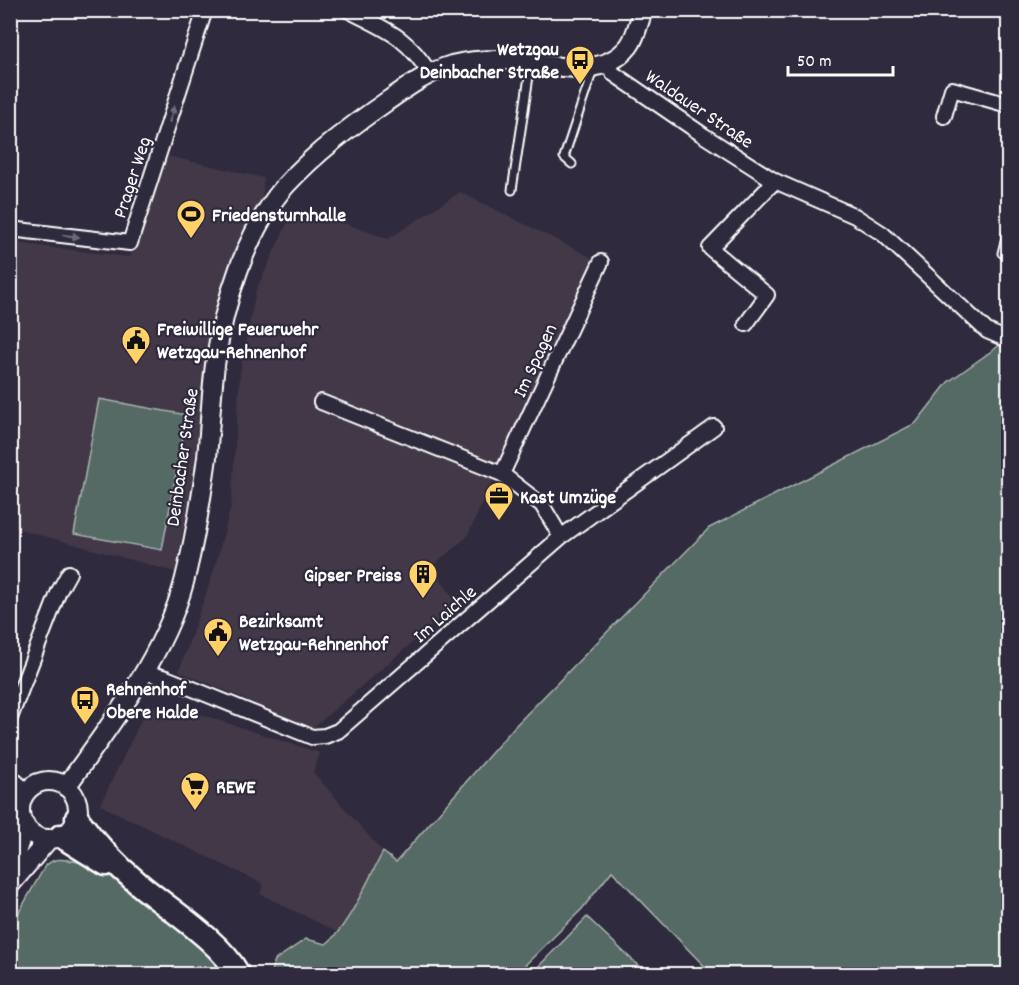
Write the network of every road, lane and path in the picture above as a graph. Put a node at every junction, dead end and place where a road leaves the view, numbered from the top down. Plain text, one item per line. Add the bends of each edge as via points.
1 (205, 10) edge
2 (348, 10) edge
3 (643, 10) edge
4 (531, 63) junction
5 (600, 65) junction
6 (430, 74) junction
7 (1008, 105) edge
8 (944, 116) dead end
9 (572, 164) dead end
10 (775, 181) junction
11 (512, 190) dead end
12 (1008, 229) edge
13 (11, 233) edge
14 (1002, 253) dead end
15 (601, 262) dead end
16 (746, 324) dead end
17 (1008, 340) edge
18 (321, 402) dead end
19 (714, 427) dead end
20 (502, 474) junction
21 (561, 537) junction
22 (69, 573) dead end
23 (144, 672) junction
24 (10, 718) edge
25 (10, 776) edge
26 (66, 787) junction
27 (27, 792) junction
28 (77, 818) junction
29 (25, 825) junction
30 (55, 838) junction
31 (10, 871) edge
32 (138, 883) junction
33 (10, 885) edge
34 (238, 975) edge

13 -> 1 street, Prager Weg via 130,243
2 - 6 street via 408,44
3 - 5 street via 631,45
4 - 5 street, Deinbacher Straße via 579,68
4 - 6 street, Deinbacher Straße via 476,62
4 - 11 lane
5 - 9 lane via 564,157
5 - 10 street, Waldauer Straße
6 - 23 street, Deinbacher Straße via 358,121 318,153 272,203 248,246 228,303 215,364 207,459 187,572 169,624
7 - 8 street via 952,89
10 - 16 street via 710,248 767,295
10 - 17 street, Waldauer Straße via 855,216 883,234 987,331
12 - 14 lane
15 - 20 street, Im Spagen
18 - 20 street
19 - 21 street, Im Laichle
20 - 21 street via 542,505
21 - 23 street, Im Laichle via 338,731 325,736 312,737
22 - 24 street
23 - 26 street, Deinbacher Straße
25 - 27 street
26 - 27 street via 50,782 33,786
26 - 28 street via 77,802
27 - 29 street via 21,808
28 - 30 street via 68,832
28 - 32 main road
29 - 30 street via 40,837
29 - 31 street
30 - 32 main road
30 - 33 street
32 - 34 main road via 218,949

